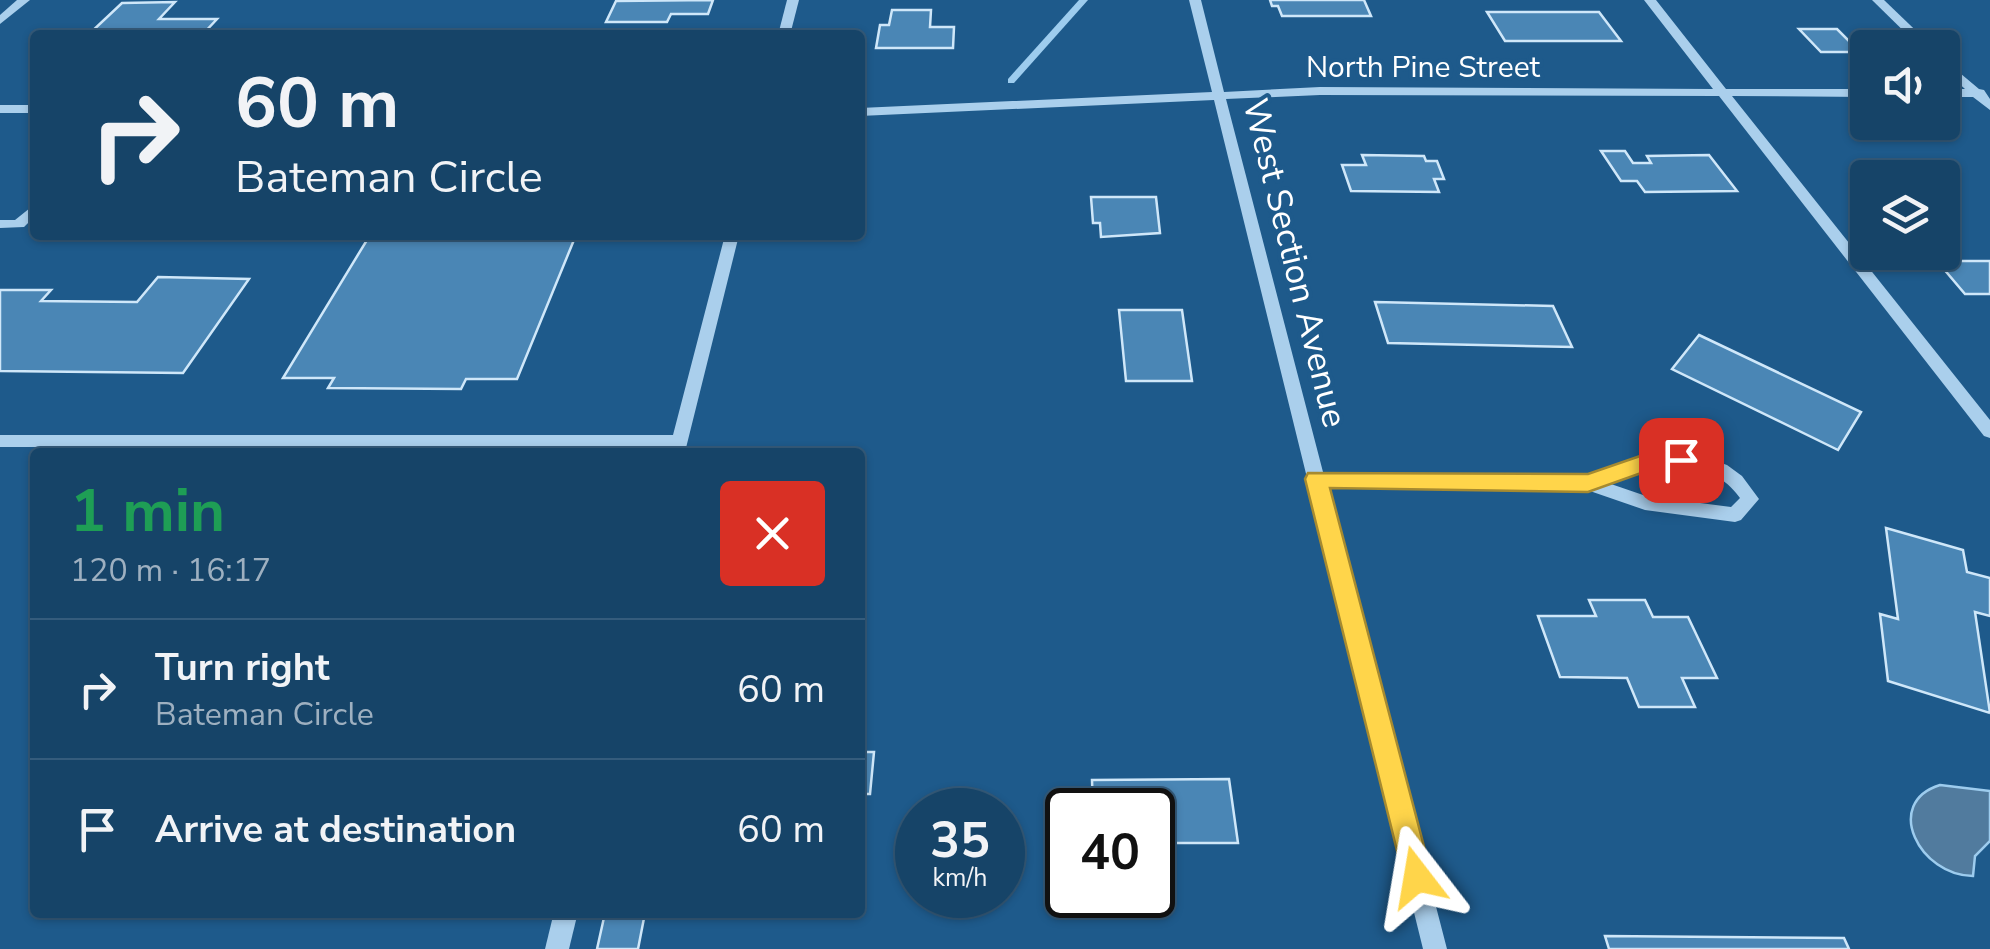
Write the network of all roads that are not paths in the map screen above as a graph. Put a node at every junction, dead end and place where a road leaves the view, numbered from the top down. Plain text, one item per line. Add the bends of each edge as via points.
1 (24, 0) edge
2 (793, 0) edge
3 (1194, 0) edge
4 (1650, 0) edge
5 (1878, 0) edge
6 (0, 21) edge
7 (785, 30) edge
8 (1909, 30) edge
9 (1960, 75) edge
10 (1722, 92) junction
11 (1218, 93) junction
12 (1850, 93) edge
13 (1984, 93) edge
14 (1990, 106) edge
15 (0, 108) edge
16 (30, 108) edge
17 (865, 112) edge
18 (30, 213) edge
19 (0, 224) edge
20 (731, 240) edge
21 (1990, 432) edge
22 (0, 441) edge
23 (679, 447) edge
24 (1316, 479) junction
25 (1588, 483) junction
26 (565, 918) edge
27 (557, 949) edge
28 (1435, 949) edge

1 - 6 street
2 - 7 street
3 - 11 street, West Section Avenue
4 - 10 street
5 - 8 street
9 - 13 street
10 - 11 street, North Pine Street
10 - 12 street, North Pine Street
10 - 21 street
11 - 17 street, North Pine Street
11 - 24 street, West Section Avenue
13 - 14 street
15 - 16 street
18 - 19 street via 19,224
20 - 23 street
22 - 23 street
24 - 25 street
24 - 28 street, West Section Avenue
25 - 25 street via 1644,503 1735,515 1750,499 1718,464 1681,460 1643,464
26 - 27 street

